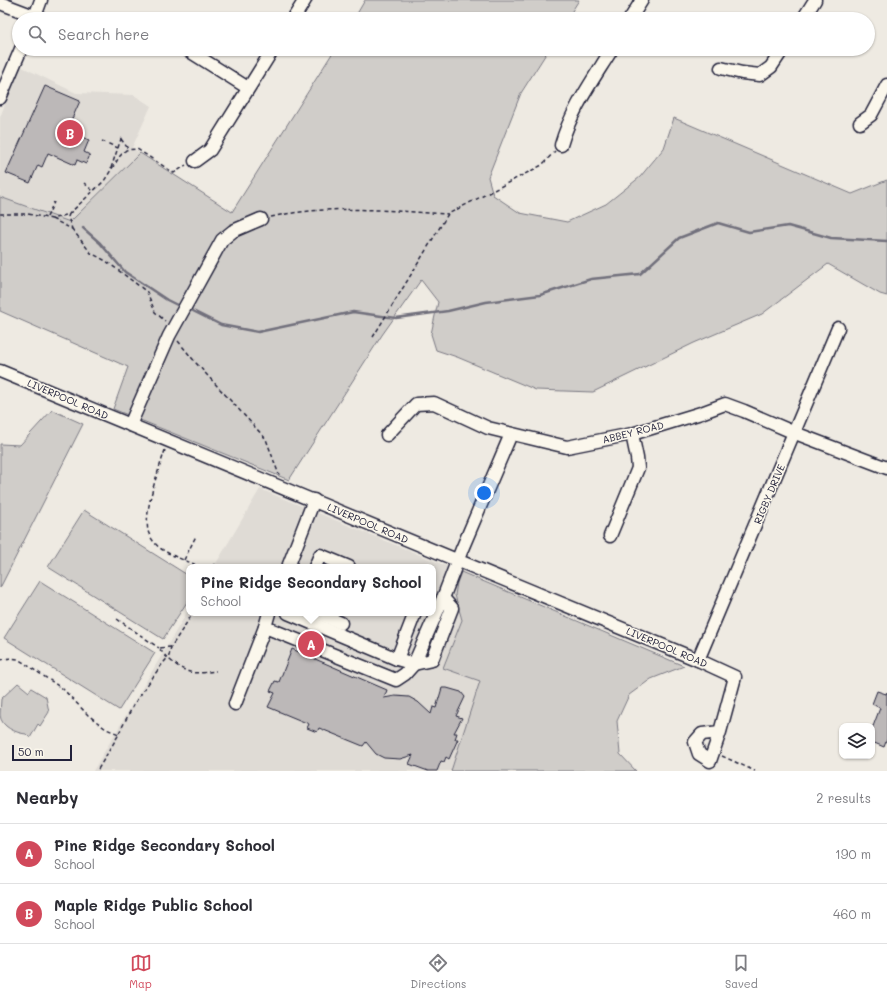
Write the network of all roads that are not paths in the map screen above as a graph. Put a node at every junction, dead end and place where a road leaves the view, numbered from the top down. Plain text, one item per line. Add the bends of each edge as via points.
1 (41, 0) edge
2 (305, 0) edge
3 (642, 0) edge
4 (815, 0) edge
5 (0, 3) edge
6 (22, 12) edge
7 (38, 12) edge
8 (297, 12) edge
9 (634, 12) edge
10 (808, 12) edge
11 (18, 56) edge
12 (197, 56) edge
13 (269, 56) edge
14 (608, 56) edge
15 (778, 56) edge
16 (721, 68) dead end
17 (887, 85) edge
18 (248, 88) junction
19 (0, 98) edge
20 (860, 123) dead end
21 (561, 145) road end
22 (195, 161) road end
23 (261, 219) road end
24 (838, 328) dead end
25 (0, 370) edge
26 (130, 425) junction
27 (795, 433) junction
28 (511, 434) junction
29 (632, 434) junction
30 (387, 435) dead end
31 (887, 468) edge
32 (314, 500) junction
33 (610, 536) dead end
34 (457, 561) junction
35 (289, 564) edge
36 (316, 564) edge
37 (342, 564) edge
38 (436, 614) edge
39 (268, 616) edge
40 (299, 616) edge
41 (324, 616) edge
42 (414, 616) edge
43 (435, 616) edge
44 (340, 623) dead end
45 (265, 627) junction
46 (397, 659) junction
47 (698, 660) junction
48 (414, 664) junction
49 (235, 704) dead end
50 (720, 732) junction
51 (712, 762) edge

1 - 7 street
2 - 8 street
3 - 9 street
4 - 10 street
5 - 6 street
11 - 19 street
12 - 18 street
13 - 18 street
14 - 21 street via 577,106
15 - 16 street via 771,67 760,75
17 - 20 street via 871,115
18 - 22 street via 210,150
23 - 26 street via 233,231 222,240 171,332
24 - 27 street, RIGBY DRIVE
25 - 26 street, LIVERPOOL ROAD
26 - 32 street, LIVERPOOL ROAD
27 - 29 street, ABBEY ROAD via 724,404
27 - 31 street, ABBEY ROAD
27 - 47 street, RIGBY DRIVE
28 - 29 street, ABBEY ROAD via 567,447
28 - 30 street, ABBEY ROAD via 488,428 434,403 416,404
28 - 34 street
29 - 33 street via 638,468
32 - 34 street, LIVERPOOL ROAD
32 - 35 street
34 - 38 street
34 - 47 street, LIVERPOOL ROAD
36 - 37 street via 320,555
39 - 45 street
40 - 46 street
41 - 44 street
42 - 46 street
43 - 48 street
45 - 48 street via 396,680
45 - 49 street
46 - 48 street
47 - 50 street, LIVERPOOL ROAD via 735,677
50 - 51 street
50 - 51 street via 702,734 695,742 699,754

